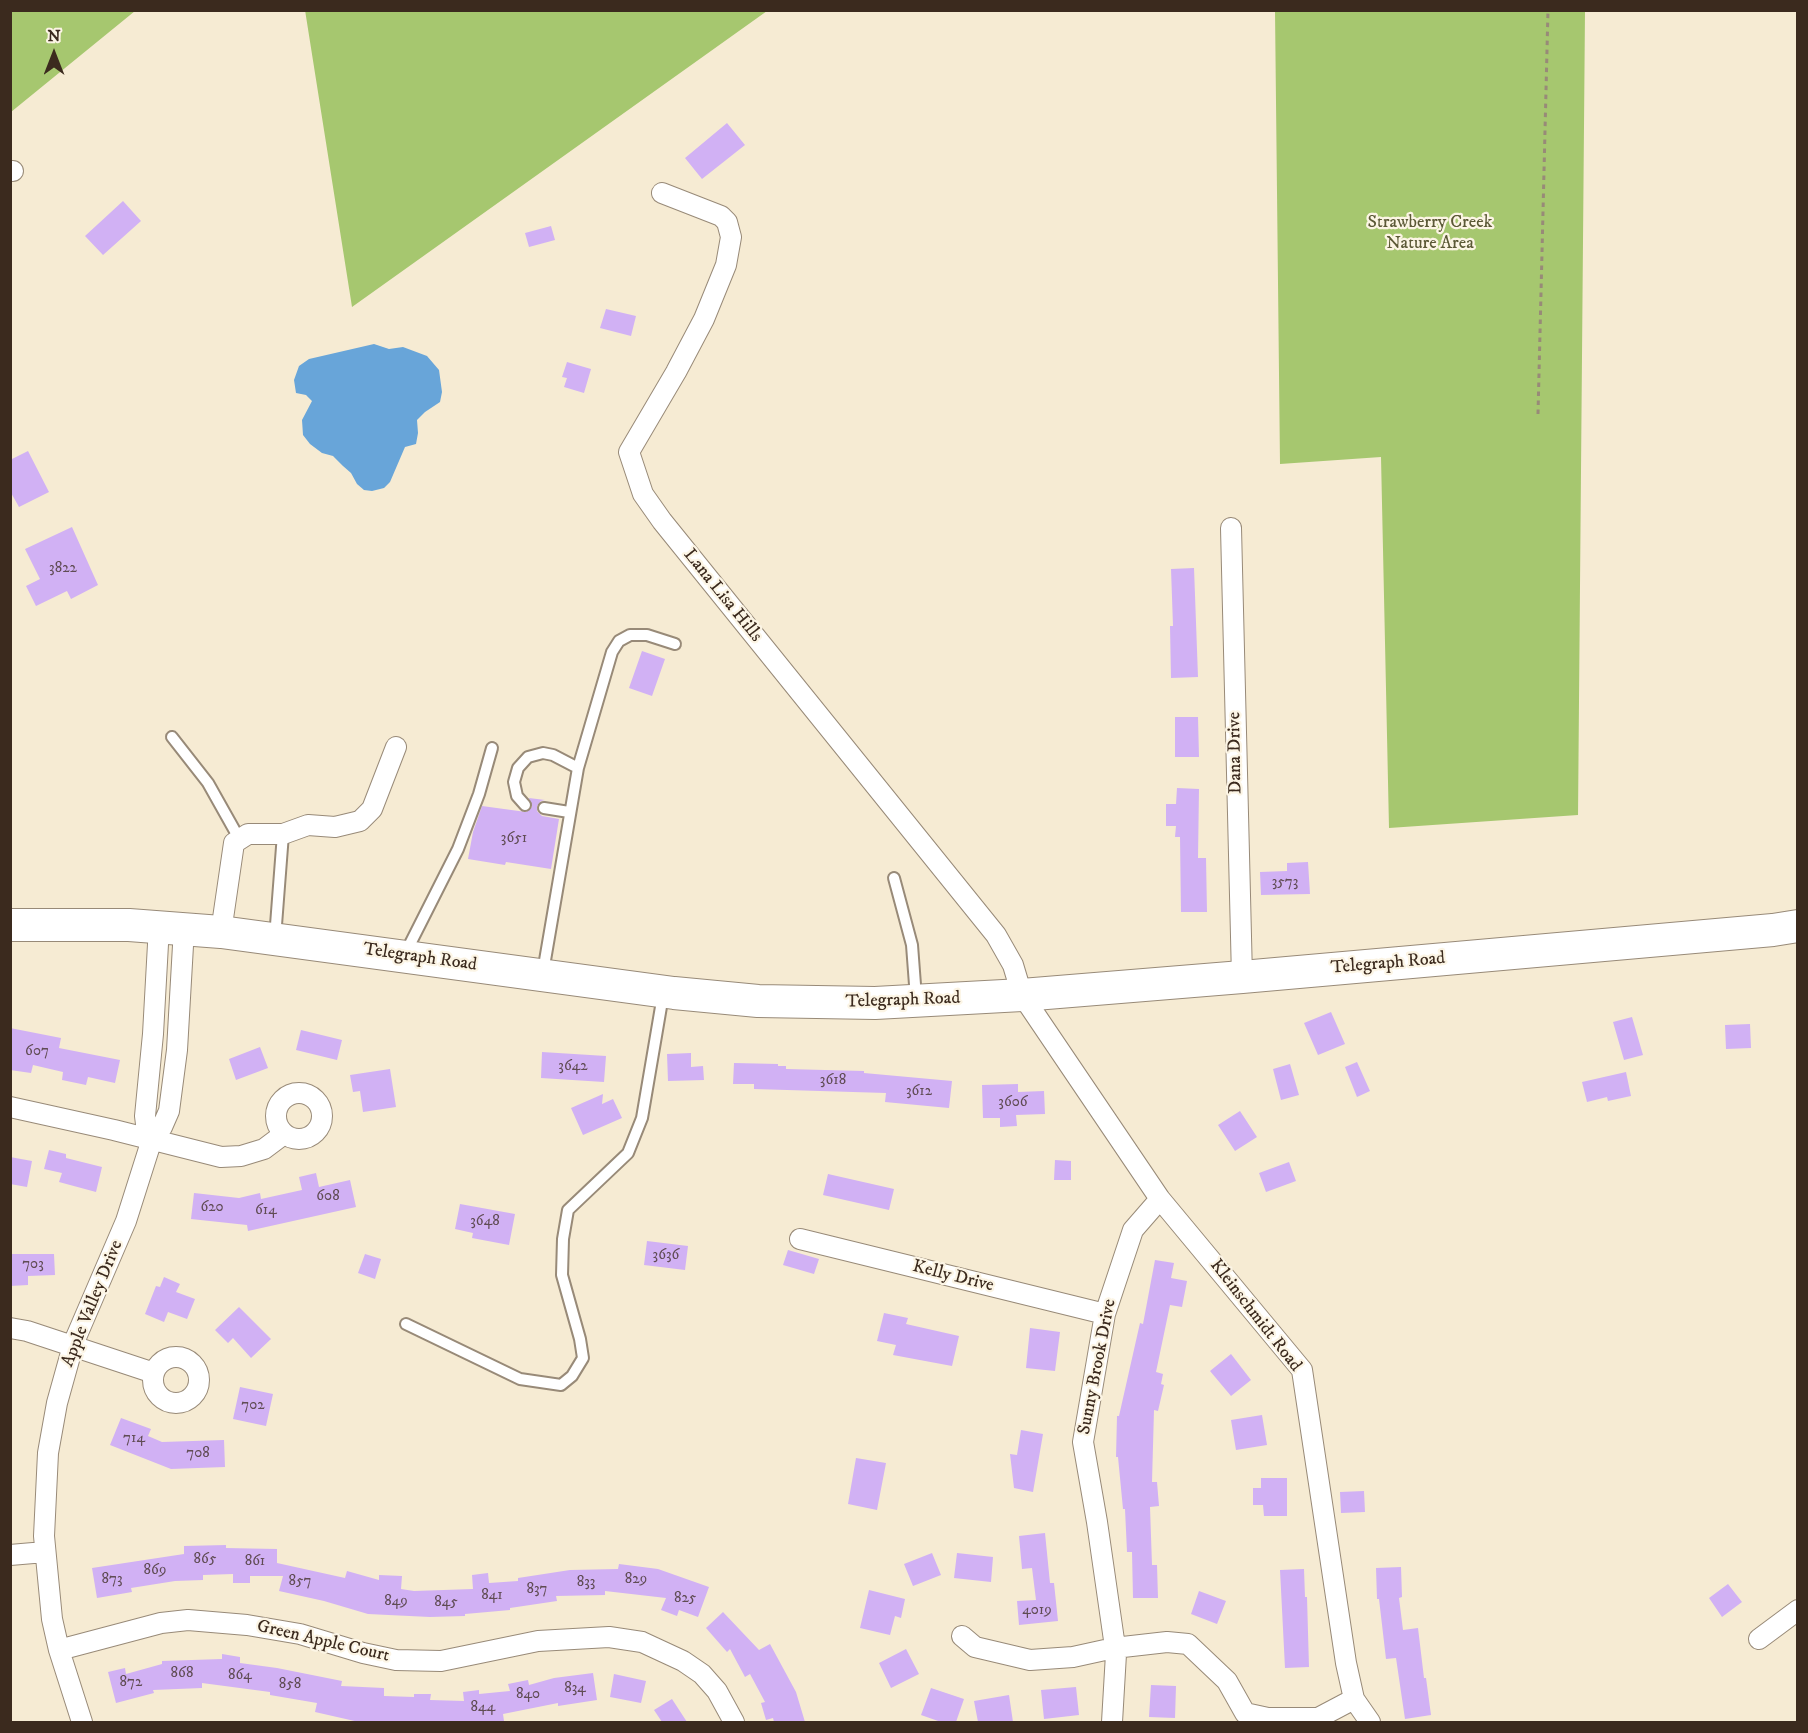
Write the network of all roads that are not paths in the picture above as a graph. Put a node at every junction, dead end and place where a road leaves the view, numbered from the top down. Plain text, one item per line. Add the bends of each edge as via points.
1 (662, 193) dead end
2 (1231, 528) dead end
3 (675, 644) dead end
4 (172, 737) dead end
5 (396, 747) dead end
6 (492, 748) dead end
7 (578, 768) junction
8 (525, 805) dead end
9 (543, 808) dead end
10 (569, 812) junction
11 (283, 834) junction
12 (240, 840) junction
13 (894, 878) dead end
14 (10, 925) edge
15 (1797, 926) edge
16 (171, 927) junction
17 (221, 932) junction
18 (275, 938) junction
19 (404, 956) junction
20 (543, 975) junction
21 (1242, 977) junction
22 (664, 992) junction
23 (1022, 995) junction
24 (917, 1002) junction
25 (10, 1107) edge
26 (284, 1134) dead end
27 (153, 1137) junction
28 (1160, 1199) junction
29 (800, 1239) dead end
30 (1105, 1314) junction
31 (406, 1324) dead end
32 (10, 1328) edge
33 (73, 1346) junction
34 (154, 1373) dead end
35 (45, 1552) junction
36 (10, 1555) edge
37 (1797, 1610) edge
38 (962, 1636) dead end
39 (1759, 1639) dead end
40 (59, 1650) junction
41 (1115, 1651) junction
42 (1354, 1700) junction
43 (82, 1722) edge
44 (734, 1722) edge
45 (1112, 1722) edge
46 (1370, 1722) edge

1 - 23 street, Lana Lisa Hills via 721,216 731,237 726,265 698,332 629,452 643,494 990,927 1013,965
2 - 21 street, Dana Drive
3 - 7 lane via 638,634 624,637 615,646
4 - 12 lane via 208,783
5 - 11 street via 372,809 360,821 335,827 308,825
6 - 19 lane via 458,849
7 - 8 lane via 553,755 528,757 518,768 514,782 517,796
7 - 10 lane
9 - 10 lane
10 - 20 lane
11 - 12 street via 248,834
11 - 18 lane
12 - 17 street via 234,843
13 - 24 lane via 912,945
14 - 16 main road, Telegraph Road
15 - 21 main road, Telegraph Road
16 - 17 main road, Telegraph Road
16 - 27 street, Apple Valley Drive via 177,1050 166,1119
17 - 18 main road, Telegraph Road
18 - 19 main road, Telegraph Road
19 - 20 main road, Telegraph Road
20 - 22 main road, Telegraph Road
21 - 23 main road, Telegraph Road
22 - 24 main road, Telegraph Road via 758,1001
22 - 31 lane via 642,1118 628,1153 568,1210 562,1275 583,1358 572,1376 561,1384 520,1379
23 - 24 main road, Telegraph Road
23 - 28 street, Kleinschmidt Road
25 - 27 street
26 - 27 street via 264,1149 221,1157
27 - 33 street, Apple Valley Drive via 126,1221
28 - 30 street, Sunny Brook Drive via 1132,1230
28 - 42 street, Kleinschmidt Road via 1302,1370
29 - 30 street, Kelly Drive
30 - 41 street, Sunny Brook Drive via 1083,1442
32 - 33 street
33 - 34 street
33 - 35 street, Apple Valley Drive via 48,1453
35 - 36 street
35 - 40 street, Apple Valley Drive
37 - 39 street
38 - 41 street via 975,1647 1030,1660
40 - 43 street, Apple Valley Drive
40 - 44 street, Green Apple Court via 161,1623 188,1620 247,1624 300,1634 396,1660 441,1661 538,1641 609,1637 642,1642 683,1661 717,1691
41 - 42 street via 1167,1642 1188,1644 1227,1681 1245,1713 1269,1718 1318,1718
41 - 45 street, Sunny Brook Drive
42 - 46 street, Kleinschmidt Road

